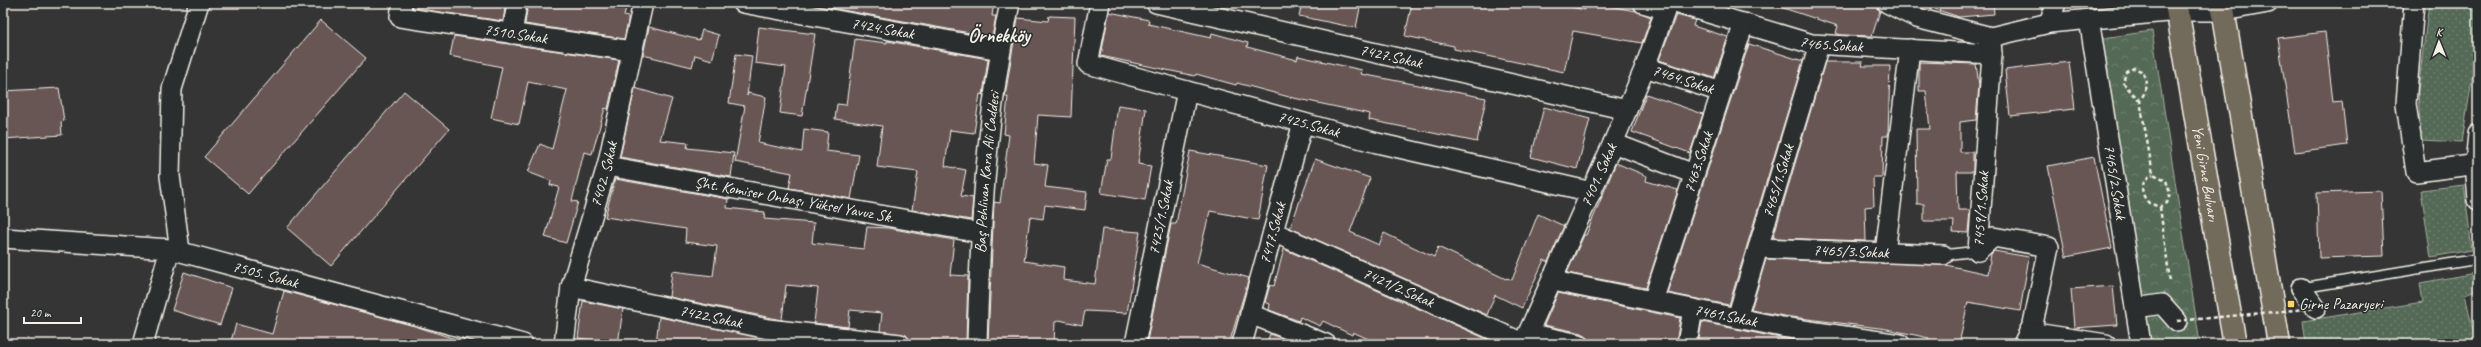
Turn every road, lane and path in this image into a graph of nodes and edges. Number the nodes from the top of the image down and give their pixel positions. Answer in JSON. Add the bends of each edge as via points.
{"nodes":[{"id":1,"x":198,"y":3,"type":"edge"},
{"id":2,"x":517,"y":3,"type":"edge"},
{"id":3,"x":643,"y":3,"type":"edge"},
{"id":4,"x":743,"y":3,"type":"edge"},
{"id":5,"x":1010,"y":3,"type":"edge"},
{"id":6,"x":1100,"y":3,"type":"edge"},
{"id":7,"x":1156,"y":3,"type":"edge"},
{"id":8,"x":1643,"y":3,"type":"edge"},
{"id":9,"x":1887,"y":3,"type":"edge"},
{"id":10,"x":2056,"y":3,"type":"edge"},
{"id":11,"x":2268,"y":3,"type":"edge"},
{"id":12,"x":2414,"y":3,"type":"edge"},
{"id":13,"x":1670,"y":5,"type":"edge"},
{"id":14,"x":2177,"y":7,"type":"edge"},
{"id":15,"x":2223,"y":7,"type":"edge"},
{"id":16,"x":401,"y":10,"type":"edge"},
{"id":17,"x":2089,"y":19,"type":"junction"},
{"id":18,"x":2050,"y":22,"type":"junction"},
{"id":19,"x":1744,"y":23,"type":"junction"},
{"id":20,"x":512,"y":34,"type":"junction"},
{"id":21,"x":1819,"y":45,"type":"junction"},
{"id":22,"x":1992,"y":46,"type":"junction"},
{"id":23,"x":1000,"y":50,"type":"junction"},
{"id":24,"x":1910,"y":50,"type":"junction"},
{"id":25,"x":632,"y":51,"type":"junction"},
{"id":26,"x":1645,"y":68,"type":"junction"},
{"id":27,"x":1187,"y":91,"type":"junction"},
{"id":28,"x":1721,"y":92,"type":"junction"},
{"id":29,"x":2140,"y":100,"type":"junction"},
{"id":30,"x":1627,"y":110,"type":"junction"},
{"id":31,"x":1303,"y":123,"type":"junction"},
{"id":32,"x":2478,"y":134,"type":"edge"},
{"id":33,"x":1613,"y":143,"type":"junction"},
{"id":34,"x":2476,"y":164,"type":"edge"},
{"id":35,"x":607,"y":166,"type":"junction"},
{"id":36,"x":1694,"y":174,"type":"junction"},
{"id":37,"x":2153,"y":174,"type":"junction"},
{"id":38,"x":1592,"y":192,"type":"junction"},
{"id":39,"x":2478,"y":200,"type":"edge"},
{"id":40,"x":2160,"y":207,"type":"junction"},
{"id":41,"x":1273,"y":232,"type":"junction"},
{"id":42,"x":980,"y":233,"type":"junction"},
{"id":43,"x":3,"y":238,"type":"edge"},
{"id":44,"x":1758,"y":248,"type":"junction"},
{"id":45,"x":175,"y":250,"type":"junction"},
{"id":46,"x":1978,"y":251,"type":"junction"},
{"id":47,"x":1885,"y":253,"type":"junction"},
{"id":48,"x":1943,"y":254,"type":"joint"},
{"id":49,"x":2478,"y":259,"type":"edge"},
{"id":50,"x":1553,"y":281,"type":"junction"},
{"id":51,"x":2170,"y":282,"type":"dead end"},
{"id":52,"x":571,"y":287,"type":"junction"},
{"id":53,"x":2301,"y":288,"type":"joint"},
{"id":54,"x":1653,"y":301,"type":"junction"},
{"id":55,"x":2136,"y":308,"type":"junction"},
{"id":56,"x":2316,"y":308,"type":"joint"},
{"id":57,"x":1694,"y":309,"type":"junction"},
{"id":58,"x":1250,"y":314,"type":"junction"},
{"id":59,"x":1737,"y":318,"type":"junction"},
{"id":60,"x":2177,"y":321,"type":"joint"},
{"id":61,"x":467,"y":337,"type":"edge"},
{"id":62,"x":2026,"y":338,"type":"edge"},
{"id":63,"x":1525,"y":340,"type":"edge"},
{"id":64,"x":143,"y":344,"type":"edge"},
{"id":65,"x":523,"y":344,"type":"edge"},
{"id":66,"x":564,"y":344,"type":"edge"},
{"id":67,"x":900,"y":344,"type":"edge"},
{"id":68,"x":977,"y":344,"type":"edge"},
{"id":69,"x":1135,"y":344,"type":"edge"},
{"id":70,"x":1242,"y":344,"type":"edge"},
{"id":71,"x":1326,"y":344,"type":"edge"},
{"id":72,"x":1579,"y":344,"type":"edge"},
{"id":73,"x":1687,"y":344,"type":"edge"},
{"id":74,"x":1900,"y":344,"type":"edge"},
{"id":75,"x":2106,"y":344,"type":"edge"},
{"id":76,"x":2141,"y":344,"type":"edge"},
{"id":77,"x":2235,"y":344,"type":"edge"},
{"id":78,"x":2279,"y":344,"type":"edge"}],
"edges":[{"from":1,"to":45,"type":"street","via":[[172,89],[170,176]]},
{"from":2,"to":20,"type":"street"},
{"from":3,"to":25,"type":"street","name":"7402. Sokak"},
{"from":4,"to":23,"type":"street","name":"7424.Sokak"},
{"from":5,"to":23,"type":"street","name":"Baş Pehlivan Kara Ali Caddesi"},
{"from":6,"to":27,"type":"street","name":"7425.Sokak","via":[[1088,64]]},
{"from":7,"to":30,"type":"street","name":"7427.Sokak"},
{"from":8,"to":13,"type":"street","name":"7465.Sokak"},
{"from":9,"to":22,"type":"street","via":[[1917,18]]},
{"from":10,"to":18,"type":"street"},
{"from":11,"to":15,"type":"street"},
{"from":12,"to":34,"type":"street","via":[[2406,104],[2416,172]]},
{"from":13,"to":19,"type":"street","name":"7465.Sokak"},
{"from":13,"to":26,"type":"street","name":"7401. Sokak"},
{"from":14,"to":15,"type":"street"},
{"from":14,"to":17,"type":"street"},
{"from":14,"to":77,"type":"main road","name":"Yeni Girne Bulvarı","via":[[2193,114]]},
{"from":15,"to":78,"type":"main road"},
{"from":16,"to":20,"type":"street","name":"7510.Sokak"},
{"from":17,"to":18,"type":"street"},
{"from":17,"to":55,"type":"street","name":"7465/2.Sokak"},
{"from":18,"to":22,"type":"street"},
{"from":19,"to":21,"type":"street","name":"7465.Sokak"},
{"from":19,"to":28,"type":"street","name":"7463.Sokak"},
{"from":20,"to":25,"type":"street","name":"7510.Sokak"},
{"from":21,"to":24,"type":"street","name":"7465.Sokak"},
{"from":21,"to":44,"type":"street","name":"7465/1.Sokak"},
{"from":22,"to":24,"type":"street","name":"7465.Sokak"},
{"from":22,"to":46,"type":"street","name":"7459/1.Sokak"},
{"from":23,"to":42,"type":"street","name":"Baş Pehlivan Kara Ali Caddesi"},
{"from":24,"to":47,"type":"street"},
{"from":25,"to":35,"type":"street","name":"7402. Sokak"},
{"from":26,"to":28,"type":"street","name":"7464.Sokak"},
{"from":26,"to":30,"type":"street","name":"7401. Sokak"},
{"from":27,"to":31,"type":"street","name":"7425.Sokak"},
{"from":27,"to":69,"type":"street","name":"7425/1.Sokak"},
{"from":28,"to":36,"type":"street","name":"7463.Sokak"},
{"from":29,"to":29,"type":"path","via":[[2145,92],[2146,78],[2141,71],[2134,68],[2126,72],[2123,83]]},
{"from":29,"to":37,"type":"path"},
{"from":30,"to":33,"type":"street","name":"7401. Sokak"},
{"from":31,"to":38,"type":"street","name":"7425.Sokak","via":[[1377,143]]},
{"from":31,"to":41,"type":"street","name":"7417.Sokak"},
{"from":32,"to":34,"type":"street"},
{"from":33,"to":36,"type":"street"},
{"from":33,"to":38,"type":"street","name":"7401. Sokak"},
{"from":34,"to":39,"type":"street"},
{"from":35,"to":42,"type":"street","name":"Şht. Komiser Onbaşı Yüksel Yavuz Sk."},
{"from":35,"to":52,"type":"street","name":"7402. Sokak"},
{"from":36,"to":54,"type":"street","name":"7463.Sokak"},
{"from":37,"to":40,"type":"path","via":[[2161,176],[2169,186],[2168,202]]},
{"from":37,"to":40,"type":"path","via":[[2145,178],[2142,192],[2150,204]]},
{"from":38,"to":50,"type":"street","name":"7401. Sokak"},
{"from":40,"to":51,"type":"path"},
{"from":41,"to":58,"type":"street","name":"7417.Sokak"},
{"from":41,"to":63,"type":"street","name":"7421/2.Sokak"},
{"from":42,"to":68,"type":"street","name":"Baş Pehlivan Kara Ali Caddesi"},
{"from":43,"to":45,"type":"street","name":"7505. Sokak"},
{"from":44,"to":47,"type":"street","name":"7465/3.Sokak"},
{"from":44,"to":59,"type":"street","name":"7465/1.Sokak"},
{"from":45,"to":61,"type":"street","name":"7505. Sokak"},
{"from":45,"to":64,"type":"street"},
{"from":46,"to":48,"type":"lane"},
{"from":46,"to":62,"type":"street","name":"7459/1.Sokak","via":[[1993,237],[2049,247],[2033,324]]},
{"from":47,"to":48,"type":"street","name":"7465/3.Sokak"},
{"from":49,"to":53,"type":"lane"},
{"from":50,"to":54,"type":"street","name":"7461.Sokak"},
{"from":50,"to":63,"type":"street","name":"7401. Sokak"},
{"from":52,"to":66,"type":"street","name":"7402. Sokak"},
{"from":52,"to":67,"type":"street","name":"7422.Sokak","via":[[768,328]]},
{"from":53,"to":56,"type":"street"},
{"from":54,"to":57,"type":"street","name":"7461.Sokak"},
{"from":55,"to":60,"type":"street","via":[[2162,304]]},
{"from":55,"to":76,"type":"street","name":"7465/2.Sokak"},
{"from":56,"to":60,"type":"path","bridge":true},
{"from":57,"to":59,"type":"street","name":"7461.Sokak"},
{"from":57,"to":73,"type":"street"},
{"from":58,"to":70,"type":"street","name":"7417.Sokak"},
{"from":58,"to":71,"type":"street"},
{"from":59,"to":74,"type":"street","name":"7461.Sokak"},
{"from":61,"to":65,"type":"street","name":"7505. Sokak"},
{"from":62,"to":75,"type":"street"},
{"from":63,"to":72,"type":"street","name":"7421/2.Sokak"}]}
